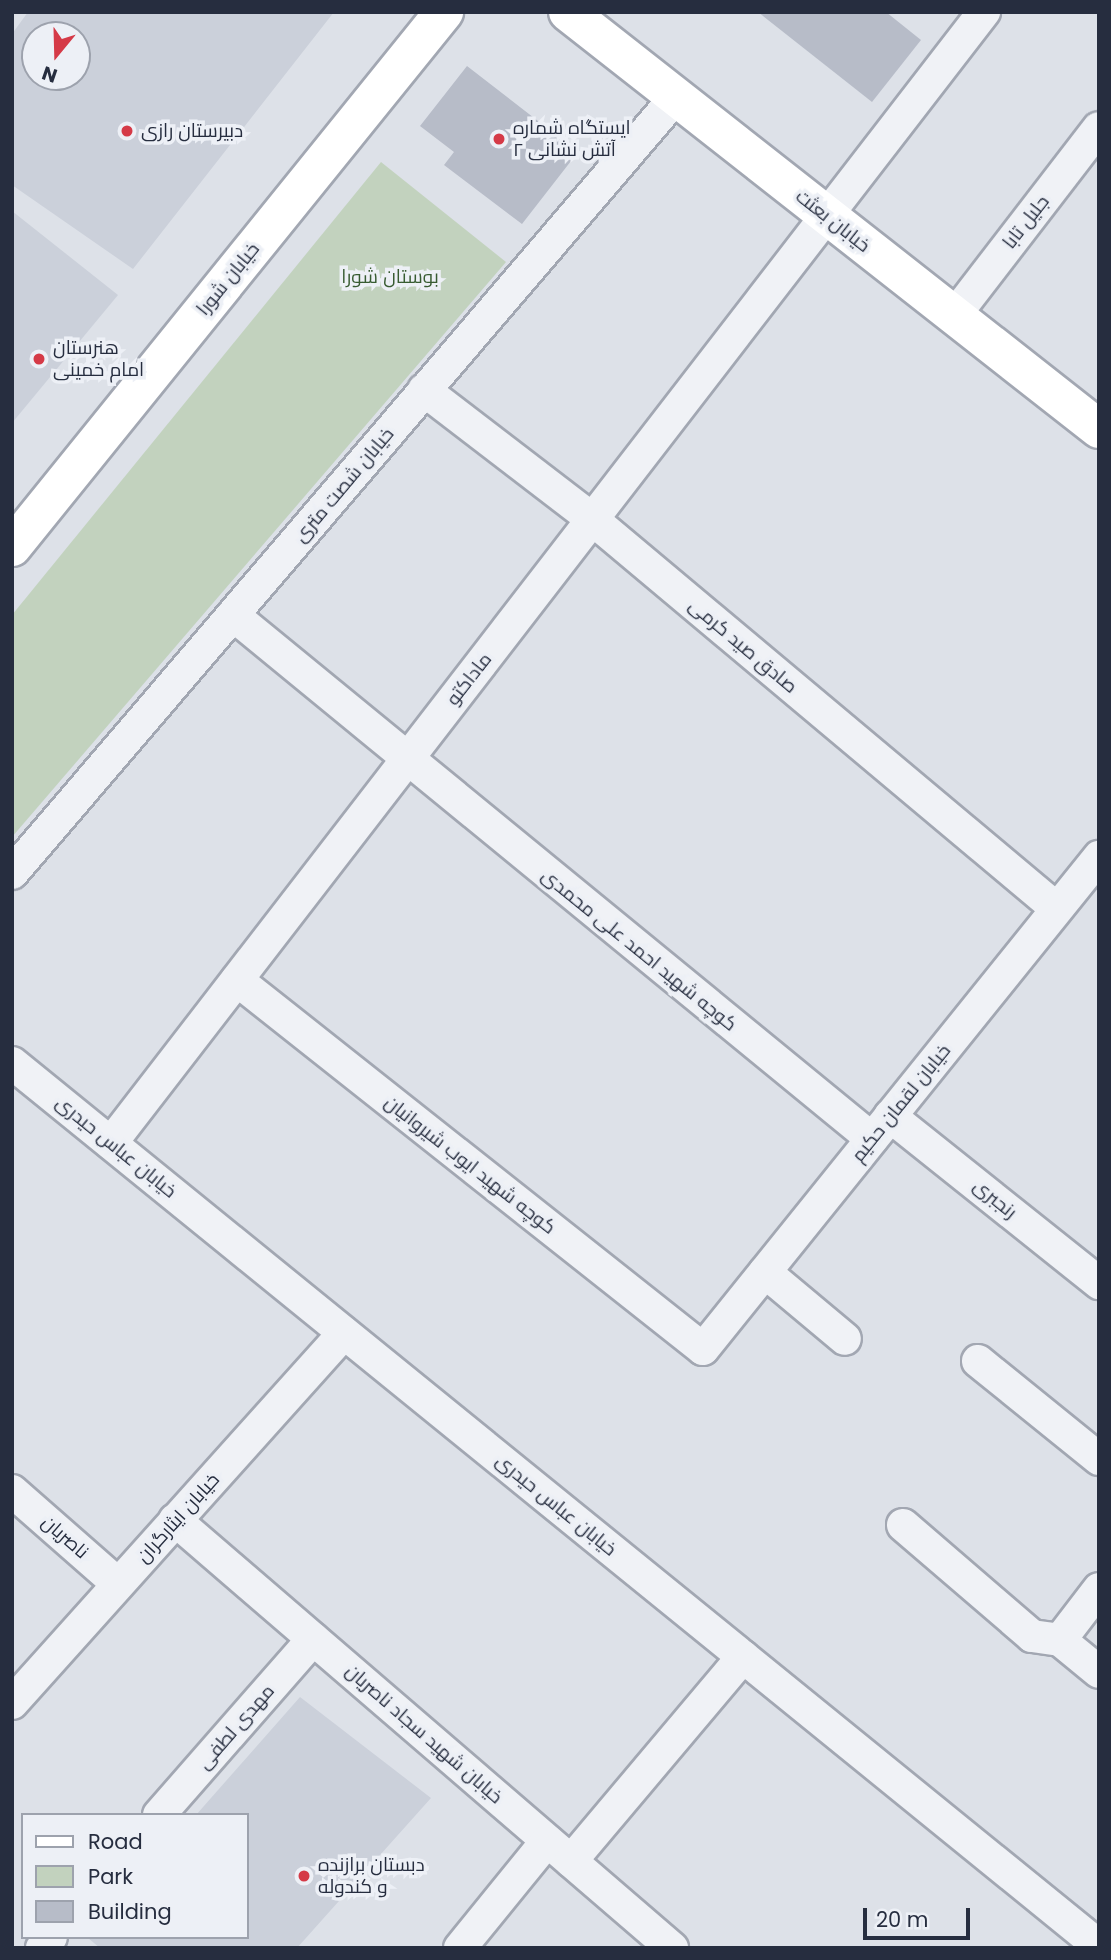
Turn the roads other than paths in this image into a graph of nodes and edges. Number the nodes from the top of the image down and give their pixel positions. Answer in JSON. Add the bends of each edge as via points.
{"nodes":[{"id":1,"x":444,"y":12,"type":"edge"},
{"id":2,"x":568,"y":12,"type":"edge"},
{"id":3,"x":984,"y":12,"type":"edge"},
{"id":4,"x":676,"y":97,"type":"junction"},
{"id":5,"x":1099,"y":128,"type":"edge"},
{"id":6,"x":827,"y":215,"type":"junction"},
{"id":7,"x":954,"y":316,"type":"junction"},
{"id":8,"x":424,"y":390,"type":"junction"},
{"id":9,"x":1099,"y":429,"type":"edge"},
{"id":10,"x":592,"y":519,"type":"junction"},
{"id":11,"x":12,"y":547,"type":"edge"},
{"id":12,"x":233,"y":615,"type":"junction"},
{"id":13,"x":406,"y":761,"type":"junction"},
{"id":14,"x":1096,"y":865,"type":"edge"},
{"id":15,"x":12,"y":873,"type":"edge"},
{"id":16,"x":1056,"y":908,"type":"junction"},
{"id":17,"x":237,"y":980,"type":"junction"},
{"id":18,"x":12,"y":1063,"type":"edge"},
{"id":19,"x":881,"y":1128,"type":"junction"},
{"id":20,"x":111,"y":1143,"type":"junction"},
{"id":21,"x":765,"y":1272,"type":"junction"},
{"id":22,"x":1099,"y":1283,"type":"edge"},
{"id":23,"x":344,"y":1333,"type":"junction"},
{"id":24,"x":845,"y":1339,"type":"dead end"},
{"id":25,"x":703,"y":1349,"type":"joint"},
{"id":26,"x":978,"y":1361,"type":"dead end"},
{"id":27,"x":1099,"y":1459,"type":"edge"},
{"id":28,"x":12,"y":1491,"type":"edge"},
{"id":29,"x":175,"y":1520,"type":"junction"},
{"id":30,"x":903,"y":1525,"type":"dead end"},
{"id":31,"x":118,"y":1584,"type":"junction"},
{"id":32,"x":1099,"y":1589,"type":"edge"},
{"id":33,"x":313,"y":1639,"type":"junction"},
{"id":34,"x":1059,"y":1640,"type":"junction"},
{"id":35,"x":743,"y":1657,"type":"junction"},
{"id":36,"x":1099,"y":1672,"type":"edge"},
{"id":37,"x":12,"y":1703,"type":"edge"},
{"id":38,"x":161,"y":1813,"type":"edge"},
{"id":39,"x":547,"y":1841,"type":"junction"},
{"id":40,"x":571,"y":1861,"type":"junction"},
{"id":41,"x":1099,"y":1946,"type":"edge"},
{"id":42,"x":460,"y":1948,"type":"edge"},
{"id":43,"x":672,"y":1948,"type":"edge"}],
"edges":[{"from":1,"to":11,"type":"street","name":"خیابان شورا"},
{"from":2,"to":4,"type":"street","name":"خیابان بعثت"},
{"from":3,"to":6,"type":"street","name":"ماداکتو"},
{"from":4,"to":6,"type":"street","name":"خیابان بعثت"},
{"from":4,"to":8,"type":"street","name":"خیابان شصت متری"},
{"from":5,"to":7,"type":"street","name":"جلیل تابا"},
{"from":6,"to":7,"type":"street","name":"خیابان بعثت"},
{"from":6,"to":10,"type":"street","name":"ماداکتو"},
{"from":7,"to":9,"type":"street","name":"خیابان بعثت"},
{"from":8,"to":10,"type":"street","name":"صادق صید کرمی"},
{"from":8,"to":12,"type":"street","name":"خیابان شصت متری"},
{"from":10,"to":13,"type":"street","name":"ماداکتو"},
{"from":10,"to":16,"type":"street","name":"صادق صید کرمی"},
{"from":12,"to":13,"type":"street","name":"کوچه شهید احمد علی محمدی"},
{"from":12,"to":15,"type":"street","name":"خیابان شصت متری"},
{"from":13,"to":17,"type":"street","name":"ماداکتو"},
{"from":13,"to":19,"type":"street","name":"کوچه شهید احمد علی محمدی"},
{"from":14,"to":16,"type":"street","name":"خیابان لقمان حکیم"},
{"from":16,"to":19,"type":"street","name":"خیابان لقمان حکیم"},
{"from":17,"to":20,"type":"street","name":"ماداکتو"},
{"from":17,"to":25,"type":"street","name":"کوچه شهید ایوب شیروانیان"},
{"from":18,"to":20,"type":"street","name":"خیابان عباس حیدری"},
{"from":19,"to":21,"type":"street","name":"خیابان لقمان حکیم"},
{"from":19,"to":22,"type":"street","name":"رنجبری"},
{"from":20,"to":23,"type":"street","name":"خیابان عباس حیدری"},
{"from":21,"to":24,"type":"street"},
{"from":21,"to":25,"type":"street","name":"خیابان لقمان حکیم"},
{"from":23,"to":29,"type":"street","name":"خیابان ایثارگران"},
{"from":23,"to":35,"type":"street","name":"خیابان عباس حیدری"},
{"from":26,"to":27,"type":"street"},
{"from":28,"to":31,"type":"street","name":"ناصریان"},
{"from":29,"to":31,"type":"street","name":"خیابان ایثارگران"},
{"from":29,"to":33,"type":"street","name":"خیابان شهید سجاد ناصریان"},
{"from":30,"to":34,"type":"street","via":[[1031,1636]]},
{"from":31,"to":37,"type":"street","name":"خیابان ایثارگران"},
{"from":32,"to":34,"type":"street"},
{"from":33,"to":38,"type":"street","name":"مهدی لطفی"},
{"from":33,"to":39,"type":"street","name":"خیابان شهید سجاد ناصریان"},
{"from":34,"to":36,"type":"street"},
{"from":35,"to":40,"type":"street"},
{"from":35,"to":41,"type":"street","name":"خیابان عباس حیدری"},
{"from":39,"to":40,"type":"street","name":"خیابان شهید سجاد ناصریان"},
{"from":39,"to":42,"type":"street"},
{"from":40,"to":43,"type":"street","name":"خیابان شهید سجاد ناصریان"}]}
